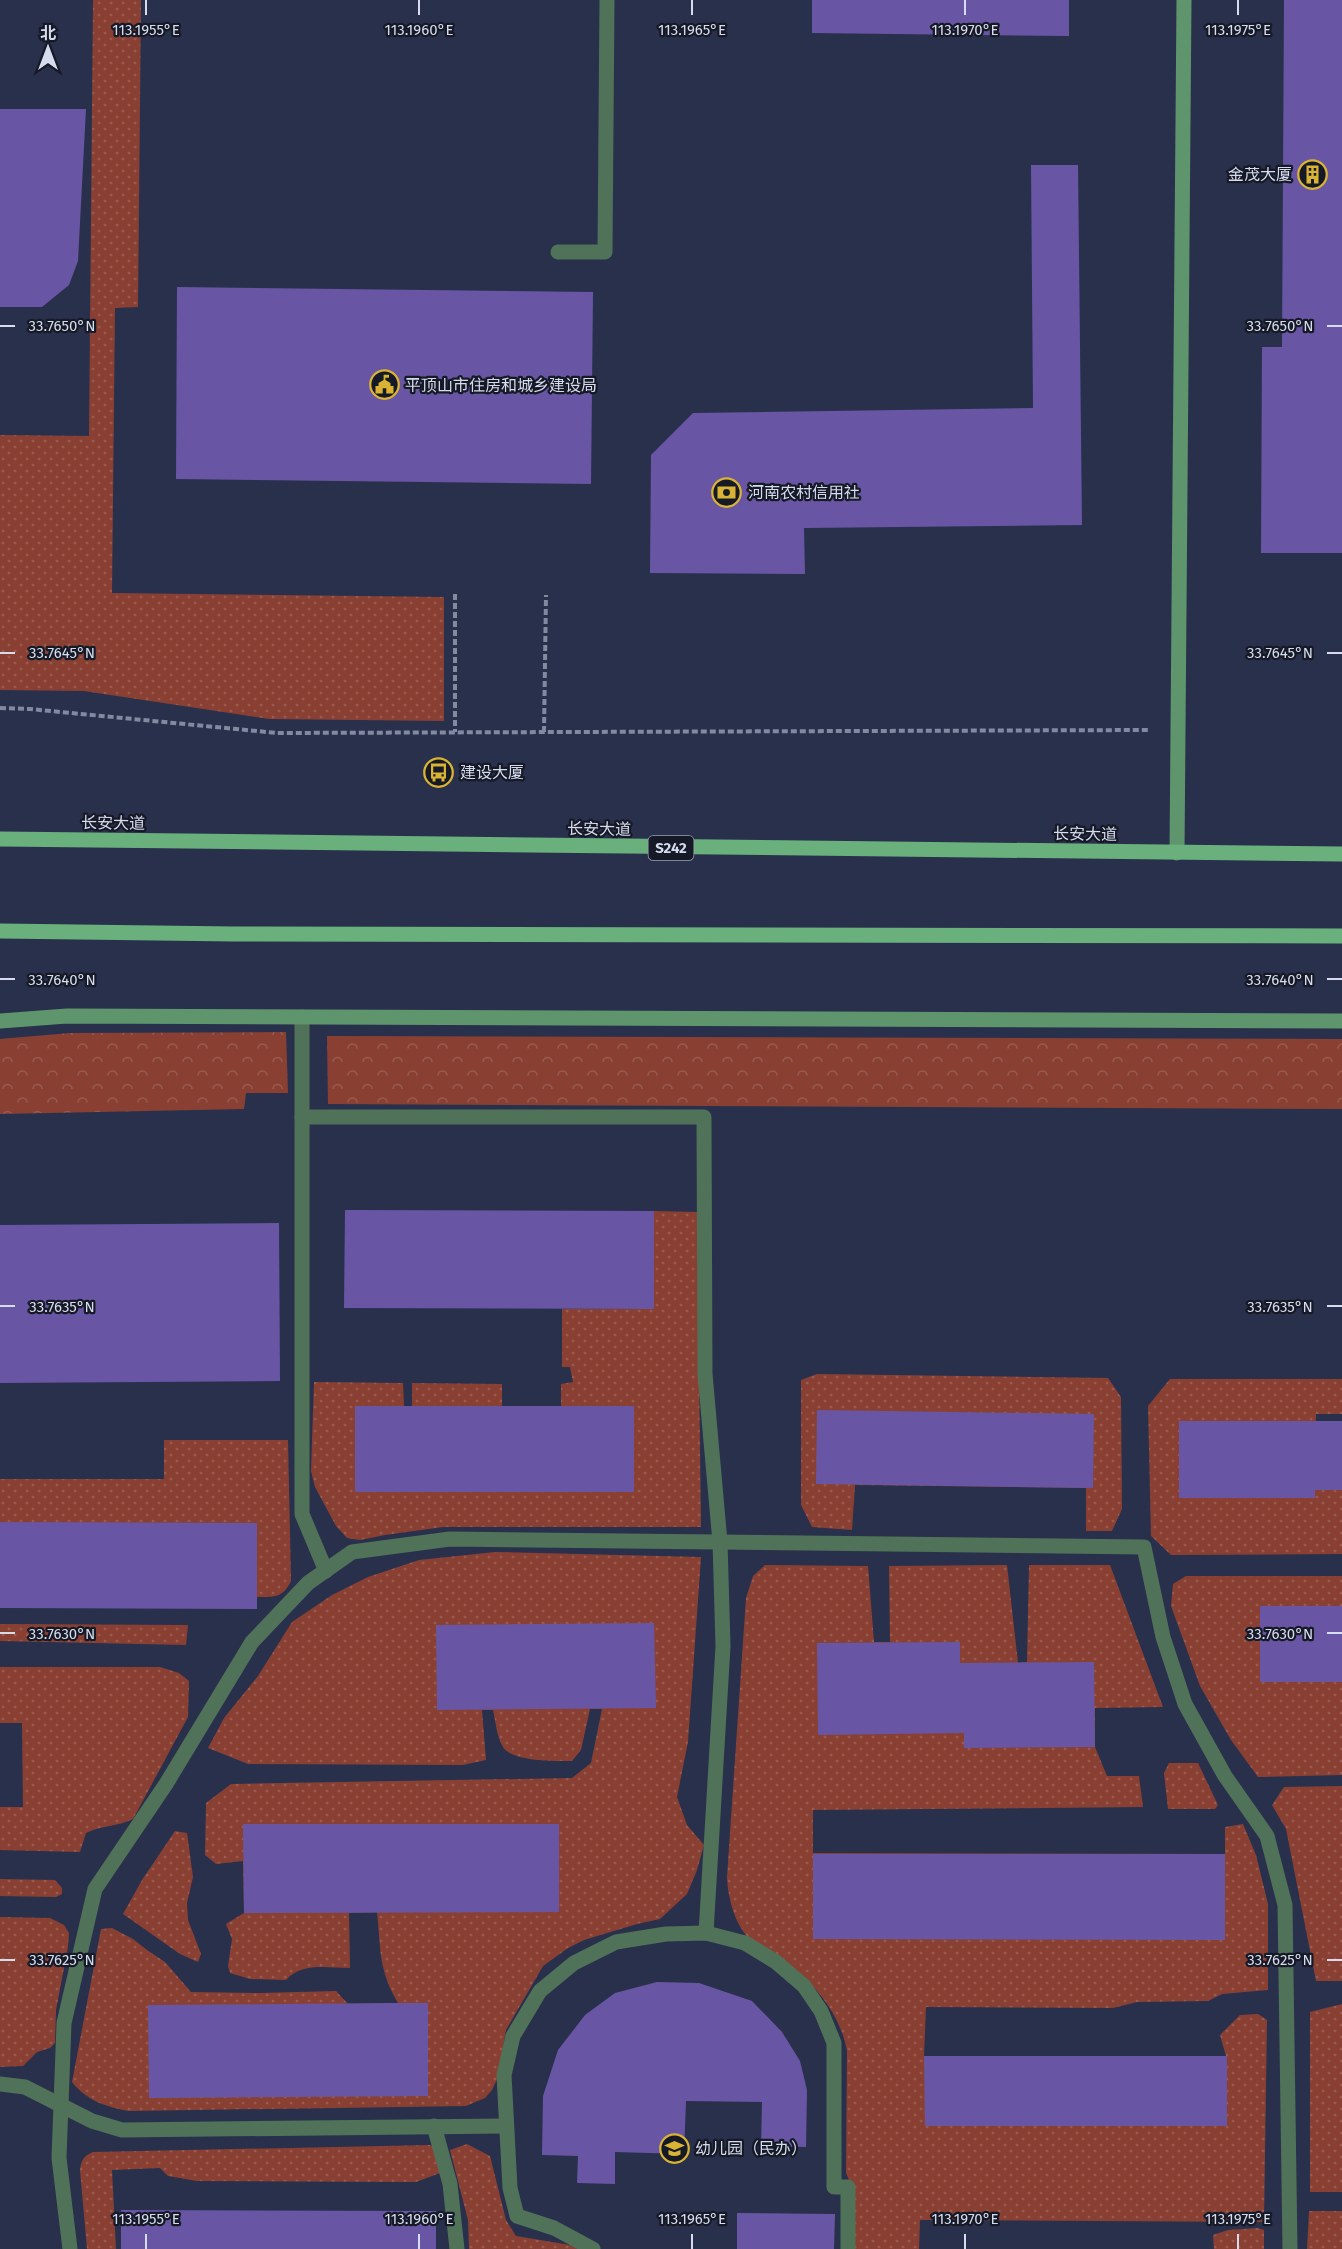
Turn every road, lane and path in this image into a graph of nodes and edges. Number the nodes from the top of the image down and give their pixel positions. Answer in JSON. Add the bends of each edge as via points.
{"nodes":[{"id":1,"x":607,"y":0,"type":"edge"},
{"id":2,"x":1184,"y":0,"type":"edge"},
{"id":3,"x":558,"y":252,"type":"dead end"},
{"id":4,"x":455,"y":594,"type":"dead end"},
{"id":5,"x":546,"y":595,"type":"dead end"},
{"id":6,"x":0,"y":708,"type":"edge"},
{"id":7,"x":1148,"y":730,"type":"dead end"},
{"id":8,"x":455,"y":732,"type":"junction"},
{"id":9,"x":544,"y":732,"type":"junction"},
{"id":10,"x":0,"y":839,"type":"edge"},
{"id":11,"x":1177,"y":853,"type":"junction"},
{"id":12,"x":1342,"y":854,"type":"edge"},
{"id":13,"x":0,"y":931,"type":"edge"},
{"id":14,"x":1342,"y":936,"type":"edge"},
{"id":15,"x":302,"y":1017,"type":"junction"},
{"id":16,"x":0,"y":1021,"type":"edge"},
{"id":17,"x":1342,"y":1021,"type":"edge"},
{"id":18,"x":302,"y":1117,"type":"junction"},
{"id":19,"x":720,"y":1542,"type":"junction"},
{"id":20,"x":326,"y":1570,"type":"junction"},
{"id":21,"x":706,"y":1933,"type":"junction"},
{"id":22,"x":0,"y":2084,"type":"edge"},
{"id":23,"x":60,"y":2105,"type":"junction"},
{"id":24,"x":434,"y":2126,"type":"junction"},
{"id":25,"x":506,"y":2126,"type":"junction"},
{"id":26,"x":70,"y":2249,"type":"edge"},
{"id":27,"x":457,"y":2249,"type":"edge"},
{"id":28,"x":592,"y":2249,"type":"edge"},
{"id":29,"x":848,"y":2249,"type":"edge"},
{"id":30,"x":1290,"y":2249,"type":"edge"}],
"edges":[{"from":1,"to":3,"type":"street","via":[[605,252]]},
{"from":2,"to":11,"type":"street"},
{"from":4,"to":8,"type":"path"},
{"from":5,"to":9,"type":"path"},
{"from":6,"to":8,"type":"path","via":[[277,733]]},
{"from":7,"to":9,"type":"path"},
{"from":8,"to":9,"type":"path"},
{"from":10,"to":11,"type":"main road","name":"长安大道","number":"S242"},
{"from":11,"to":12,"type":"main road","name":"长安大道","number":"S242"},
{"from":13,"to":14,"type":"main road"},
{"from":15,"to":16,"type":"street","via":[[67,1016]]},
{"from":15,"to":17,"type":"street"},
{"from":15,"to":18,"type":"street"},
{"from":18,"to":19,"type":"street","via":[[704,1117],[705,1374]]},
{"from":18,"to":20,"type":"street","via":[[302,1514]]},
{"from":19,"to":20,"type":"street","via":[[450,1539],[352,1552]]},
{"from":19,"to":21,"type":"street","via":[[723,1646]]},
{"from":19,"to":30,"type":"street","via":[[1144,1547],[1163,1637],[1185,1704],[1225,1776],[1267,1836],[1285,1905]]},
{"from":20,"to":23,"type":"street","via":[[308,1583],[252,1642],[166,1784],[95,1889],[64,2023]]},
{"from":21,"to":25,"type":"street","via":[[616,1942],[574,1963],[540,1991],[513,2036],[504,2075]]},
{"from":21,"to":29,"type":"street","via":[[745,1943],[776,1962],[804,1986],[821,2011],[834,2043],[834,2187],[848,2187]]},
{"from":22,"to":23,"type":"street","via":[[25,2087]]},
{"from":23,"to":24,"type":"street","via":[[122,2130]]},
{"from":23,"to":26,"type":"street","via":[[59,2158]]},
{"from":24,"to":25,"type":"street"},
{"from":24,"to":27,"type":"street","via":[[450,2184]]},
{"from":25,"to":28,"type":"street","via":[[510,2188],[517,2216],[554,2228]]}]}
